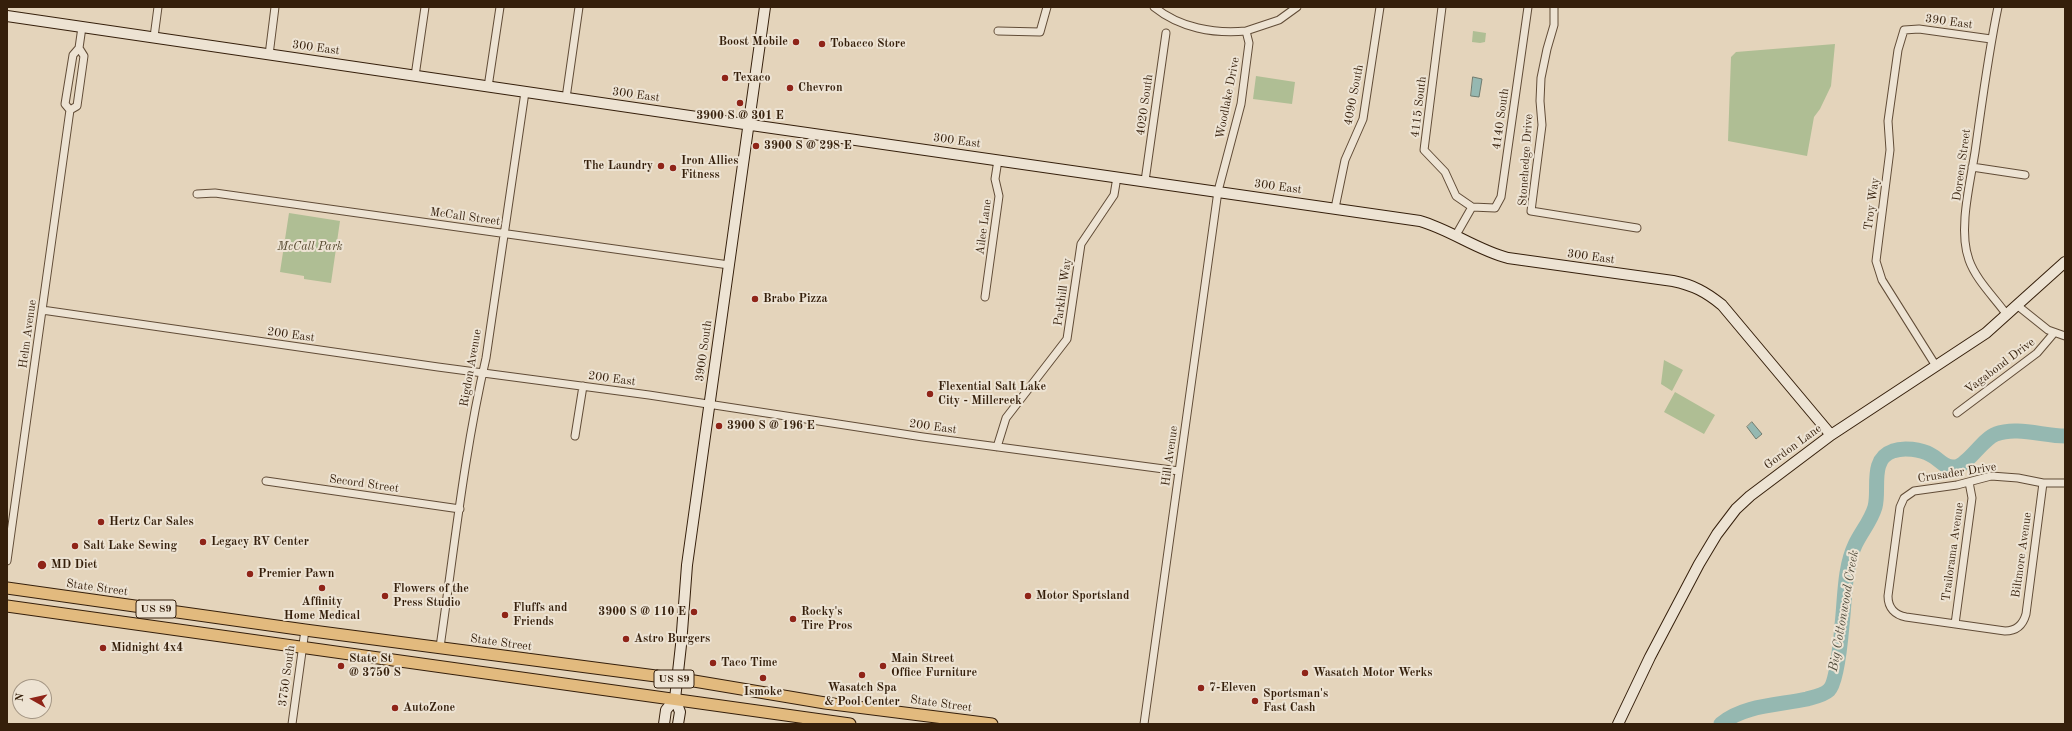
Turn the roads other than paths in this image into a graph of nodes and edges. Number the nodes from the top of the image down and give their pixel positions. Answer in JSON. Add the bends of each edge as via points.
{"nodes":[{"id":1,"x":158,"y":7,"type":"edge"},
{"id":2,"x":275,"y":7,"type":"edge"},
{"id":3,"x":425,"y":7,"type":"edge"},
{"id":4,"x":500,"y":7,"type":"edge"},
{"id":5,"x":579,"y":7,"type":"edge"},
{"id":6,"x":765,"y":7,"type":"edge"},
{"id":7,"x":1047,"y":7,"type":"edge"},
{"id":8,"x":1154,"y":7,"type":"edge"},
{"id":9,"x":1296,"y":7,"type":"edge"},
{"id":10,"x":1380,"y":7,"type":"edge"},
{"id":11,"x":1442,"y":7,"type":"edge"},
{"id":12,"x":1528,"y":7,"type":"edge"},
{"id":13,"x":1554,"y":7,"type":"edge"},
{"id":14,"x":1998,"y":7,"type":"edge"},
{"id":15,"x":7,"y":16,"type":"edge"},
{"id":16,"x":82,"y":27,"type":"junction"},
{"id":17,"x":1904,"y":30,"type":"joint"},
{"id":18,"x":998,"y":31,"type":"dead end"},
{"id":19,"x":1246,"y":31,"type":"junction"},
{"id":20,"x":1166,"y":33,"type":"dead end"},
{"id":21,"x":154,"y":38,"type":"junction"},
{"id":22,"x":1991,"y":39,"type":"junction"},
{"id":23,"x":79,"y":48,"type":"junction"},
{"id":24,"x":269,"y":55,"type":"junction"},
{"id":25,"x":415,"y":76,"type":"junction"},
{"id":26,"x":488,"y":87,"type":"junction"},
{"id":27,"x":525,"y":92,"type":"junction"},
{"id":28,"x":566,"y":98,"type":"junction"},
{"id":29,"x":70,"y":110,"type":"junction"},
{"id":30,"x":749,"y":125,"type":"junction"},
{"id":31,"x":998,"y":160,"type":"junction"},
{"id":32,"x":1972,"y":167,"type":"junction"},
{"id":33,"x":2025,"y":174,"type":"dead end"},
{"id":34,"x":1117,"y":177,"type":"junction"},
{"id":35,"x":1145,"y":181,"type":"junction"},
{"id":36,"x":1218,"y":191,"type":"junction"},
{"id":37,"x":198,"y":194,"type":"dead end"},
{"id":38,"x":1472,"y":207,"type":"junction"},
{"id":39,"x":1335,"y":208,"type":"junction"},
{"id":40,"x":1637,"y":228,"type":"dead end"},
{"id":41,"x":503,"y":234,"type":"junction"},
{"id":42,"x":1456,"y":235,"type":"junction"},
{"id":43,"x":2065,"y":262,"type":"edge"},
{"id":44,"x":729,"y":265,"type":"junction"},
{"id":45,"x":985,"y":297,"type":"dead end"},
{"id":46,"x":2018,"y":306,"type":"junction"},
{"id":47,"x":42,"y":310,"type":"junction"},
{"id":48,"x":2007,"y":315,"type":"junction"},
{"id":49,"x":2054,"y":333,"type":"junction"},
{"id":50,"x":2065,"y":336,"type":"edge"},
{"id":51,"x":1936,"y":366,"type":"junction"},
{"id":52,"x":483,"y":373,"type":"junction"},
{"id":53,"x":583,"y":386,"type":"junction"},
{"id":54,"x":710,"y":405,"type":"junction"},
{"id":55,"x":1957,"y":413,"type":"dead end"},
{"id":56,"x":1831,"y":435,"type":"junction"},
{"id":57,"x":575,"y":436,"type":"dead end"},
{"id":58,"x":997,"y":447,"type":"junction"},
{"id":59,"x":1179,"y":471,"type":"junction"},
{"id":60,"x":266,"y":481,"type":"dead end"},
{"id":61,"x":1969,"y":482,"type":"junction"},
{"id":62,"x":2043,"y":483,"type":"junction"},
{"id":63,"x":2065,"y":483,"type":"edge"},
{"id":64,"x":460,"y":509,"type":"junction"},
{"id":65,"x":7,"y":561,"type":"edge"},
{"id":66,"x":7,"y":588,"type":"edge"},
{"id":67,"x":7,"y":606,"type":"edge"},
{"id":68,"x":1955,"y":624,"type":"junction"},
{"id":69,"x":305,"y":630,"type":"junction"},
{"id":70,"x":303,"y":646,"type":"junction"},
{"id":71,"x":440,"y":648,"type":"junction"},
{"id":72,"x":677,"y":679,"type":"junction"},
{"id":73,"x":674,"y":699,"type":"junction"},
{"id":74,"x":292,"y":724,"type":"edge"},
{"id":75,"x":664,"y":724,"type":"edge"},
{"id":76,"x":678,"y":724,"type":"edge"},
{"id":77,"x":850,"y":724,"type":"edge"},
{"id":78,"x":992,"y":724,"type":"edge"},
{"id":79,"x":1144,"y":724,"type":"edge"},
{"id":80,"x":1618,"y":724,"type":"edge"}],
"edges":[{"from":1,"to":21,"type":"street"},
{"from":2,"to":24,"type":"street"},
{"from":3,"to":25,"type":"street"},
{"from":4,"to":26,"type":"street"},
{"from":5,"to":28,"type":"street"},
{"from":6,"to":30,"type":"street","name":"3900 South"},
{"from":7,"to":18,"type":"street","via":[[1040,32]]},
{"from":8,"to":19,"type":"street","via":[[1172,19],[1192,26],[1218,31]]},
{"from":9,"to":19,"type":"street","via":[[1279,20]]},
{"from":10,"to":39,"type":"street","name":"4090 South","via":[[1363,119],[1345,160]]},
{"from":11,"to":38,"type":"street","name":"4115 South","via":[[1424,150],[1445,172],[1456,196]]},
{"from":12,"to":38,"type":"street","name":"4140 South","via":[[1501,197],[1495,208]]},
{"from":13,"to":40,"type":"street","name":"Stonehedge Drive","via":[[1554,25],[1541,78],[1542,125],[1531,211]]},
{"from":14,"to":22,"type":"street","name":"Doreen Street"},
{"from":15,"to":16,"type":"street","name":"300 East"},
{"from":16,"to":21,"type":"street","name":"300 East"},
{"from":16,"to":23,"type":"street","name":"Helm Avenue"},
{"from":17,"to":22,"type":"street","name":"390 East","via":[[1919,29]]},
{"from":17,"to":51,"type":"street","name":"Troy Way","via":[[1898,50],[1888,121],[1890,150],[1876,261],[1882,280]]},
{"from":19,"to":36,"type":"street","name":"Woodlake Drive","via":[[1249,43],[1241,104]]},
{"from":20,"to":35,"type":"street","name":"4020 South"},
{"from":21,"to":24,"type":"street","name":"300 East"},
{"from":22,"to":32,"type":"street","name":"Doreen Street"},
{"from":23,"to":29,"type":"street","name":"Helm Avenue","via":[[73,55],[65,104]]},
{"from":23,"to":29,"type":"street","name":"Helm Avenue","via":[[84,56],[77,106]]},
{"from":24,"to":25,"type":"street","name":"300 East"},
{"from":25,"to":26,"type":"street","name":"300 East"},
{"from":26,"to":27,"type":"street","name":"300 East"},
{"from":27,"to":28,"type":"street","name":"300 East"},
{"from":27,"to":41,"type":"street","name":"Rigdon Avenue"},
{"from":28,"to":30,"type":"street","name":"300 East"},
{"from":29,"to":47,"type":"street","name":"Helm Avenue"},
{"from":30,"to":31,"type":"street","name":"300 East"},
{"from":30,"to":44,"type":"street","name":"3900 South"},
{"from":31,"to":34,"type":"street","name":"300 East"},
{"from":31,"to":45,"type":"street","name":"Ailee Lane","via":[[995,180],[1000,196]]},
{"from":32,"to":33,"type":"street"},
{"from":32,"to":48,"type":"street","name":"Doreen Street","via":[[1964,226],[1969,261]]},
{"from":34,"to":35,"type":"street","name":"300 East"},
{"from":34,"to":58,"type":"street","name":"Parkhill Way","via":[[1114,195],[1080,244],[1067,339],[1006,418]]},
{"from":35,"to":36,"type":"street","name":"300 East"},
{"from":36,"to":39,"type":"street","name":"300 East"},
{"from":36,"to":59,"type":"street","name":"Hill Avenue"},
{"from":37,"to":41,"type":"street","name":"McCall Street","via":[[215,193]]},
{"from":38,"to":42,"type":"street"},
{"from":39,"to":42,"type":"street","name":"300 East","via":[[1420,221]]},
{"from":41,"to":44,"type":"street","name":"McCall Street"},
{"from":41,"to":52,"type":"street","name":"Rigdon Avenue"},
{"from":42,"to":56,"type":"street","name":"300 East","via":[[1486,251],[1508,258],[1673,281],[1696,287],[1722,305]]},
{"from":43,"to":46,"type":"street","name":"Gordon Lane"},
{"from":44,"to":54,"type":"street","name":"3900 South"},
{"from":46,"to":48,"type":"street","name":"Gordon Lane"},
{"from":46,"to":49,"type":"street"},
{"from":47,"to":52,"type":"street","name":"200 East"},
{"from":47,"to":65,"type":"street","name":"Helm Avenue"},
{"from":48,"to":51,"type":"street","name":"Gordon Lane","via":[[1986,333]]},
{"from":49,"to":50,"type":"street"},
{"from":49,"to":55,"type":"street","name":"Vagabond Drive","via":[[2037,353]]},
{"from":51,"to":56,"type":"street","name":"Gordon Lane"},
{"from":52,"to":53,"type":"street","name":"200 East"},
{"from":52,"to":64,"type":"street","name":"Rigdon Avenue"},
{"from":53,"to":54,"type":"street","name":"200 East"},
{"from":53,"to":57,"type":"street"},
{"from":54,"to":58,"type":"street","name":"200 East"},
{"from":54,"to":72,"type":"street","name":"3900 South","via":[[687,564]]},
{"from":56,"to":80,"type":"street","name":"Gordon Lane","via":[[1750,496],[1726,521],[1707,548],[1677,603]]},
{"from":58,"to":59,"type":"street","name":"200 East"},
{"from":59,"to":79,"type":"street","name":"Hill Avenue"},
{"from":60,"to":64,"type":"street","name":"Secord Street"},
{"from":61,"to":62,"type":"street","name":"Crusader Drive","via":[[1996,476]]},
{"from":61,"to":68,"type":"street","name":"Trailorama Avenue","via":[[1972,498]]},
{"from":61,"to":68,"type":"street","name":"Crusader Drive","via":[[1914,491],[1902,501],[1888,596],[1890,607],[1897,614]]},
{"from":62,"to":63,"type":"street","name":"Crusader Drive"},
{"from":62,"to":68,"type":"street","name":"Biltmore Avenue","via":[[2023,622],[2017,628],[2005,631]]},
{"from":64,"to":71,"type":"street","name":"Rigdon Avenue"},
{"from":66,"to":69,"type":"main road","name":"State Street","number":"US 89"},
{"from":67,"to":70,"type":"main road","number":"US 89"},
{"from":69,"to":70,"type":"street","name":"3750 South"},
{"from":69,"to":71,"type":"main road","name":"State Street","number":"US 89"},
{"from":70,"to":73,"type":"main road","number":"US 89"},
{"from":70,"to":74,"type":"street","name":"3750 South"},
{"from":71,"to":72,"type":"main road","name":"State Street","number":"US 89"},
{"from":72,"to":73,"type":"street","name":"3900 South"},
{"from":72,"to":78,"type":"main road","name":"State Street","number":"US 89","via":[[825,703]]},
{"from":73,"to":75,"type":"street","name":"3900 South","via":[[666,710]]},
{"from":73,"to":76,"type":"street","name":"3900 South","via":[[680,712]]},
{"from":73,"to":77,"type":"main road","number":"US 89"}]}
